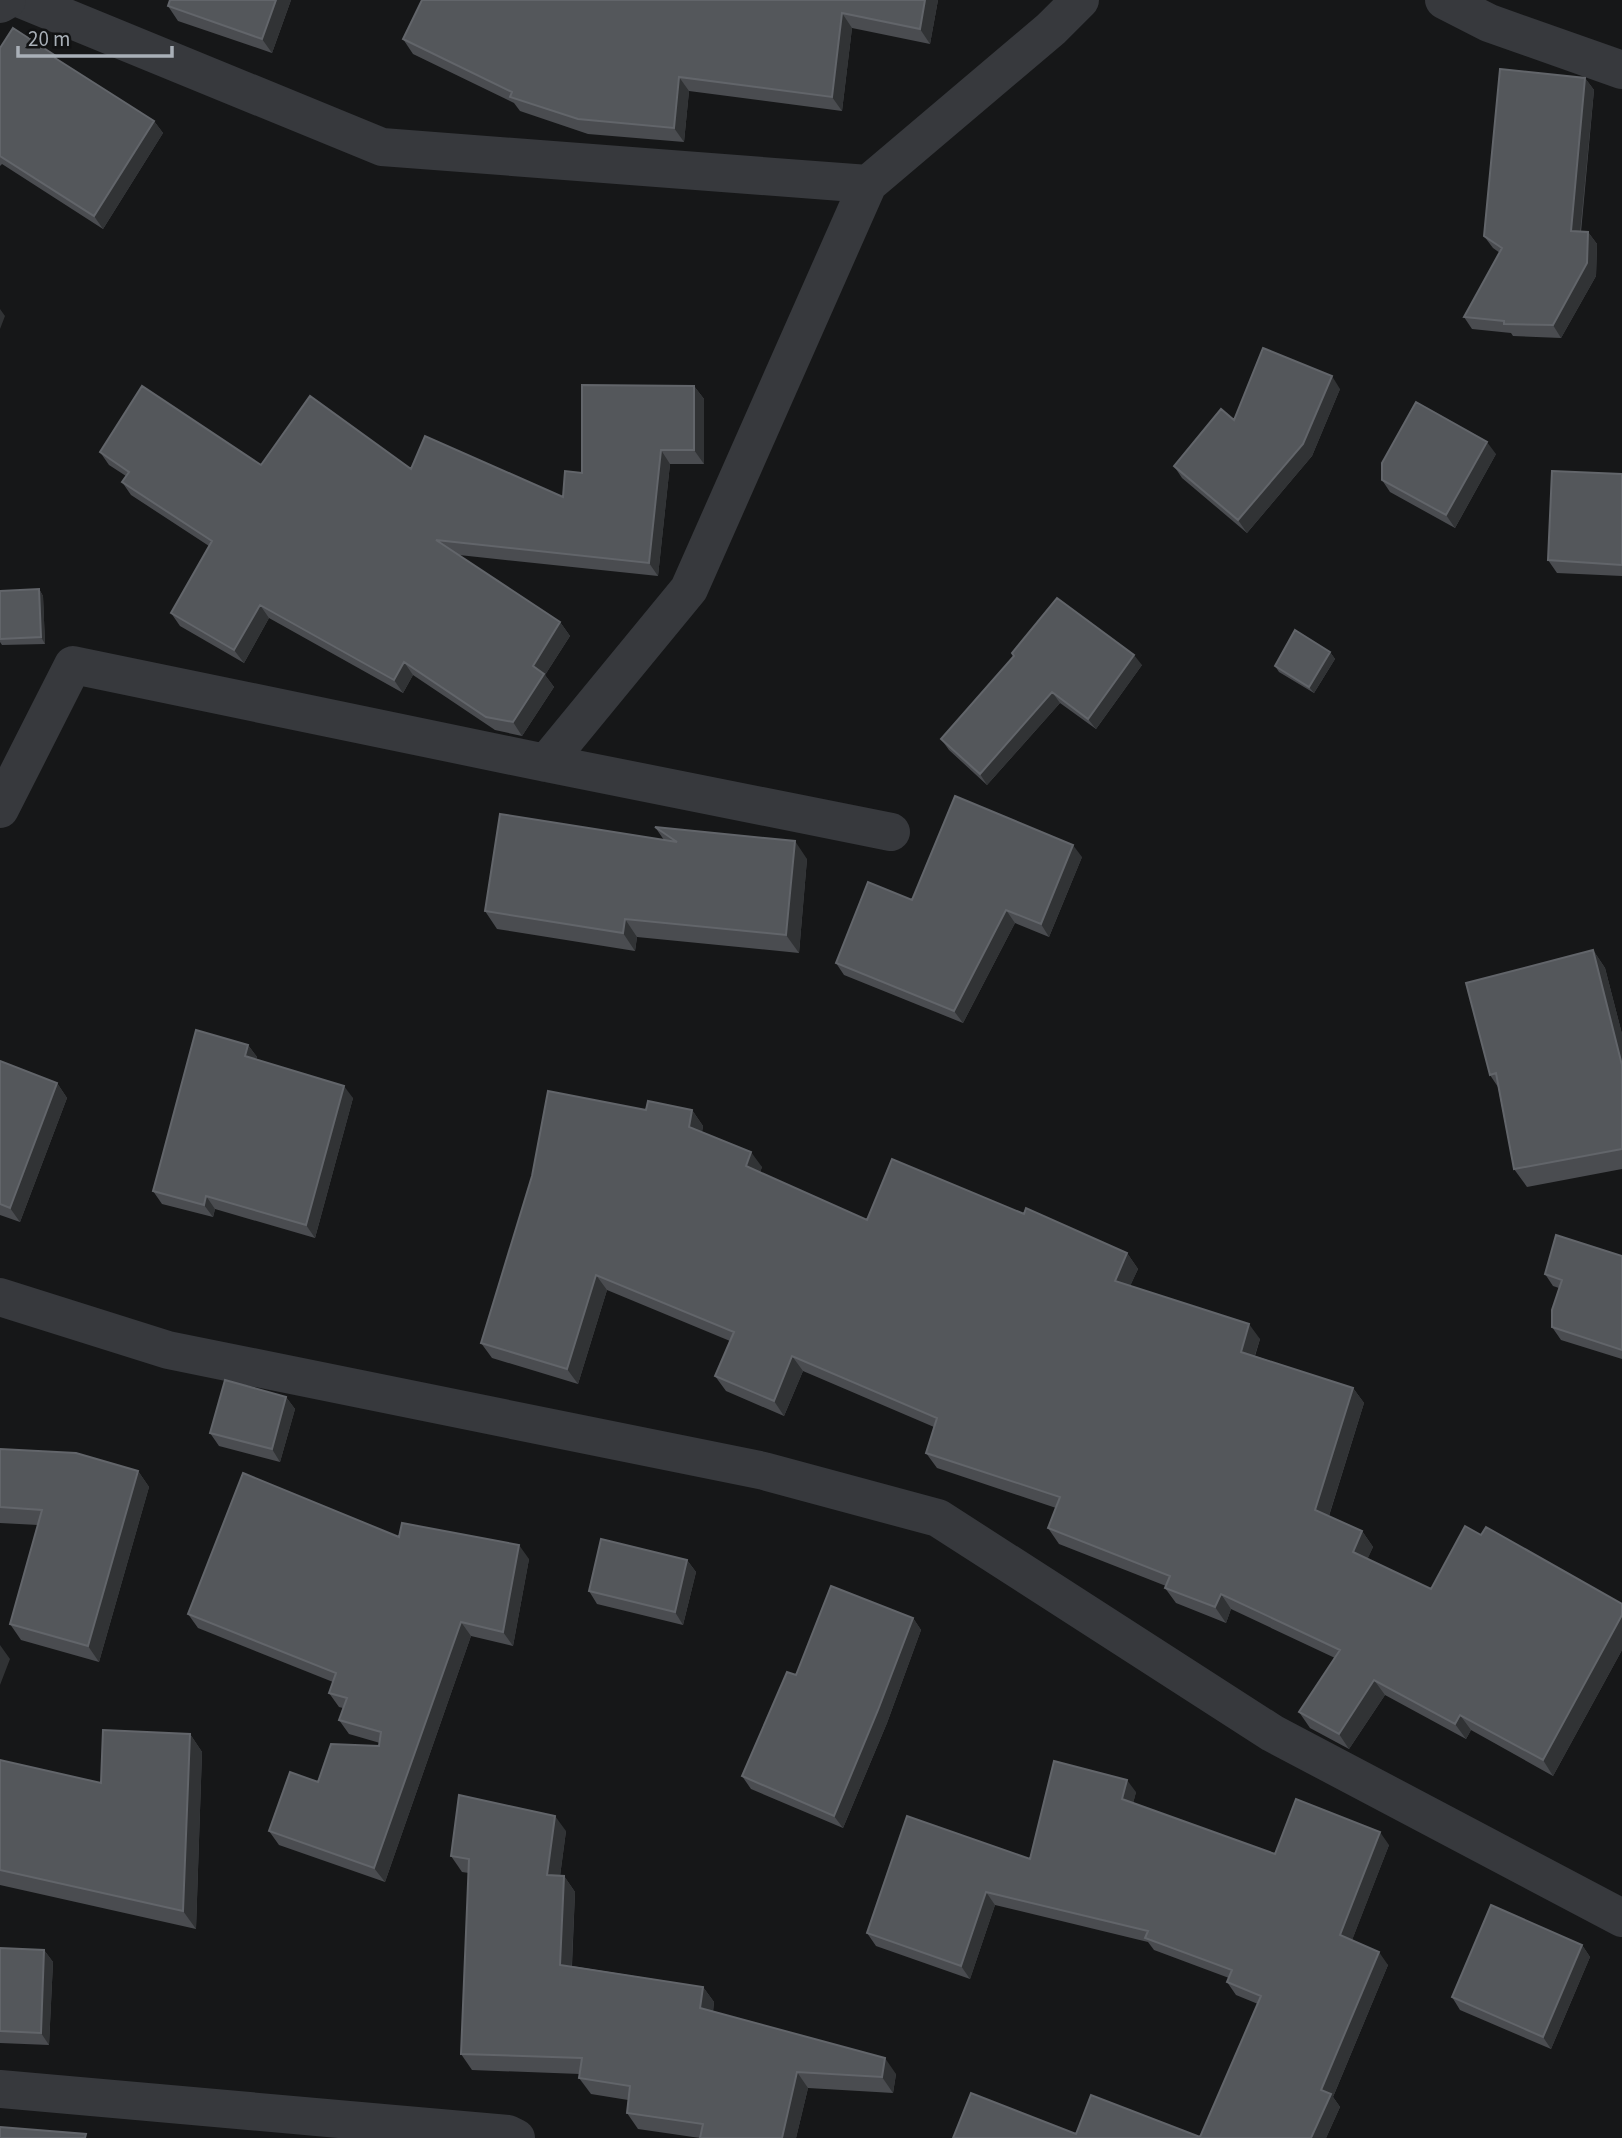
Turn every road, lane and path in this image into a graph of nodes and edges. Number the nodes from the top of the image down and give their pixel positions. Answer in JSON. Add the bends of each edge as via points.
{"nodes":[{"id":1,"x":6,"y":0,"type":"edge"},
{"id":2,"x":23,"y":0,"type":"edge"},
{"id":3,"x":1080,"y":0,"type":"edge"},
{"id":4,"x":1444,"y":0,"type":"edge"},
{"id":5,"x":0,"y":4,"type":"edge"},
{"id":6,"x":1622,"y":70,"type":"edge"},
{"id":7,"x":868,"y":184,"type":"junction"},
{"id":8,"x":546,"y":763,"type":"junction"},
{"id":9,"x":0,"y":809,"type":"edge"},
{"id":10,"x":891,"y":831,"type":"dead end"},
{"id":11,"x":0,"y":1297,"type":"edge"},
{"id":12,"x":1622,"y":1918,"type":"edge"},
{"id":13,"x":0,"y":2089,"type":"edge"},
{"id":14,"x":516,"y":2138,"type":"edge"}],
"edges":[{"from":1,"to":5,"type":"street"},
{"from":2,"to":7,"type":"street","via":[[382,147]]},
{"from":3,"to":7,"type":"street"},
{"from":4,"to":6,"type":"street","via":[[1489,23]]},
{"from":7,"to":8,"type":"street","via":[[689,589]]},
{"from":8,"to":9,"type":"street","via":[[73,665]]},
{"from":8,"to":10,"type":"street"},
{"from":11,"to":12,"type":"street","via":[[168,1350],[764,1471],[938,1518],[1272,1733]]},
{"from":13,"to":14,"type":"street"}]}
